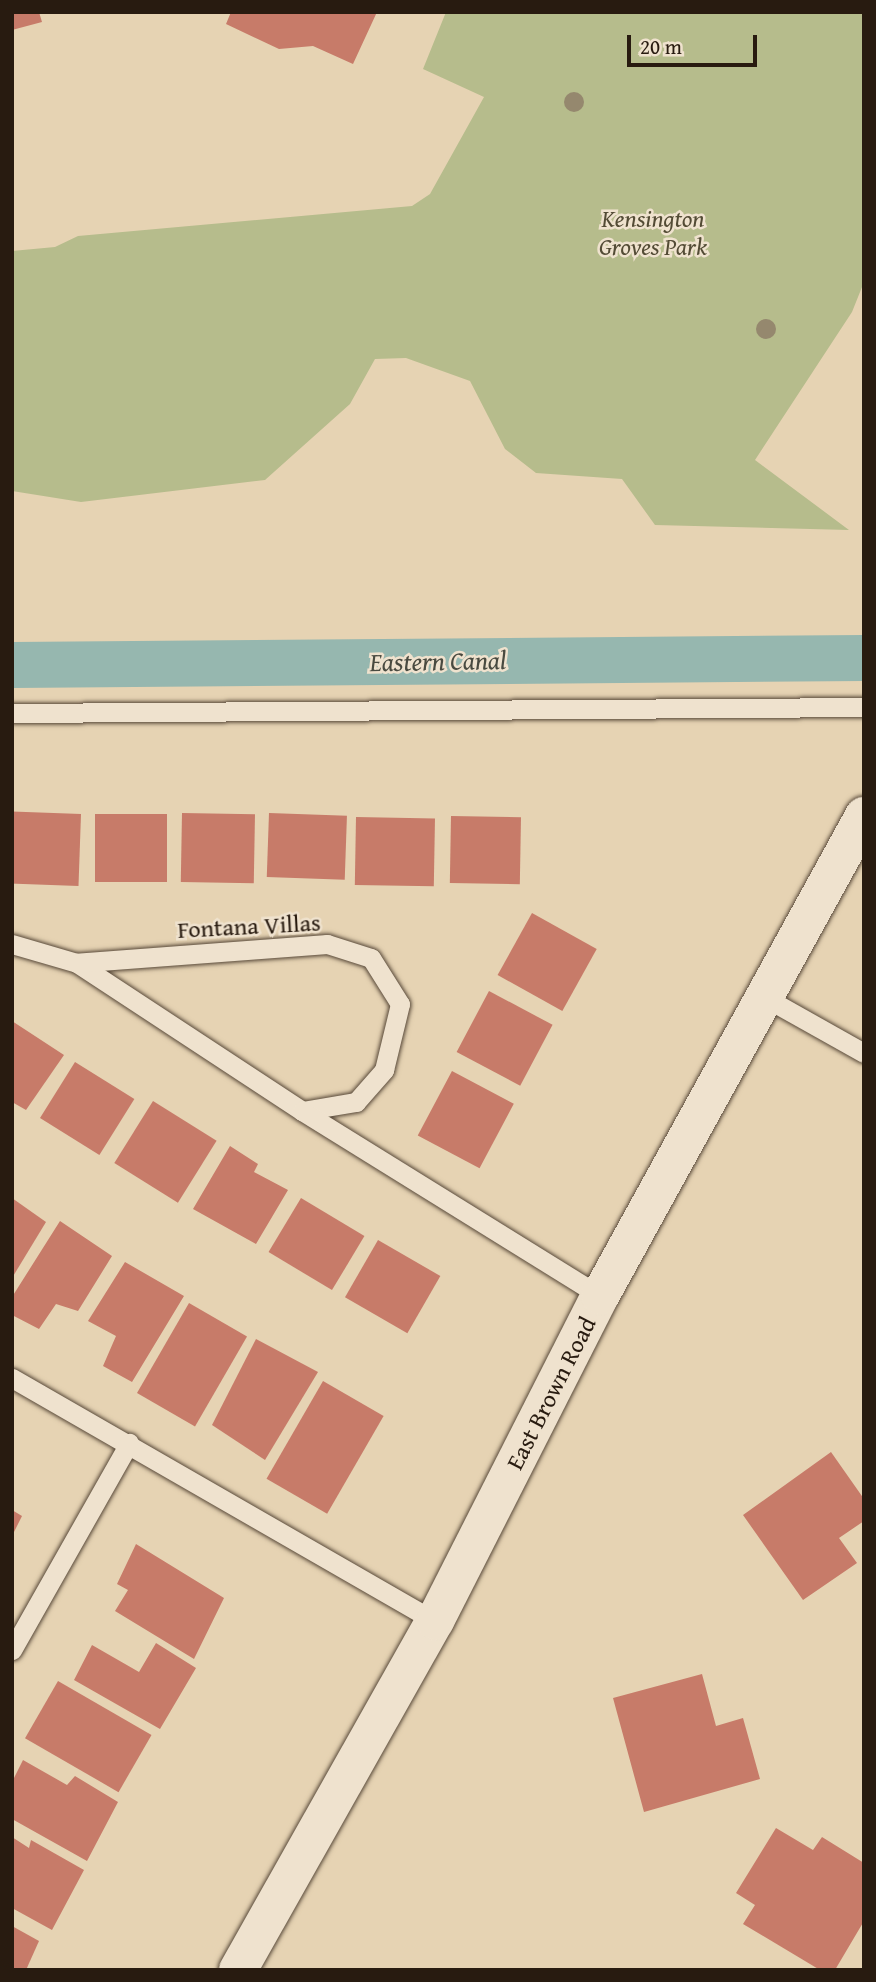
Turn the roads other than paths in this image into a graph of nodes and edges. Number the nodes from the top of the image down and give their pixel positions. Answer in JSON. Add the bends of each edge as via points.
{"nodes":[{"id":1,"x":864,"y":707,"type":"edge"},
{"id":2,"x":12,"y":713,"type":"edge"},
{"id":3,"x":864,"y":816,"type":"edge"},
{"id":4,"x":12,"y":944,"type":"edge"},
{"id":5,"x":77,"y":963,"type":"junction"},
{"id":6,"x":766,"y":998,"type":"junction"},
{"id":7,"x":864,"y":1053,"type":"edge"},
{"id":8,"x":302,"y":1111,"type":"junction"},
{"id":9,"x":600,"y":1296,"type":"junction"},
{"id":10,"x":12,"y":1378,"type":"edge"},
{"id":11,"x":129,"y":1443,"type":"junction"},
{"id":12,"x":435,"y":1621,"type":"junction"},
{"id":13,"x":12,"y":1650,"type":"edge"},
{"id":14,"x":238,"y":1970,"type":"edge"}],
"edges":[{"from":1,"to":2,"type":"lane"},
{"from":3,"to":6,"type":"main road","name":"East Brown Road"},
{"from":4,"to":5,"type":"lane","name":"Fontana Villas"},
{"from":5,"to":8,"type":"lane","name":"Fontana Villas"},
{"from":5,"to":8,"type":"lane","name":"Fontana Villas","via":[[327,944],[371,958],[400,1004],[384,1070],[355,1101]]},
{"from":6,"to":7,"type":"lane"},
{"from":6,"to":9,"type":"main road","name":"East Brown Road"},
{"from":8,"to":9,"type":"lane","name":"Fontana Villas"},
{"from":9,"to":12,"type":"main road","name":"East Brown Road"},
{"from":10,"to":11,"type":"lane"},
{"from":11,"to":12,"type":"lane"},
{"from":11,"to":13,"type":"lane"},
{"from":12,"to":14,"type":"main road","name":"East Brown Road"}]}
